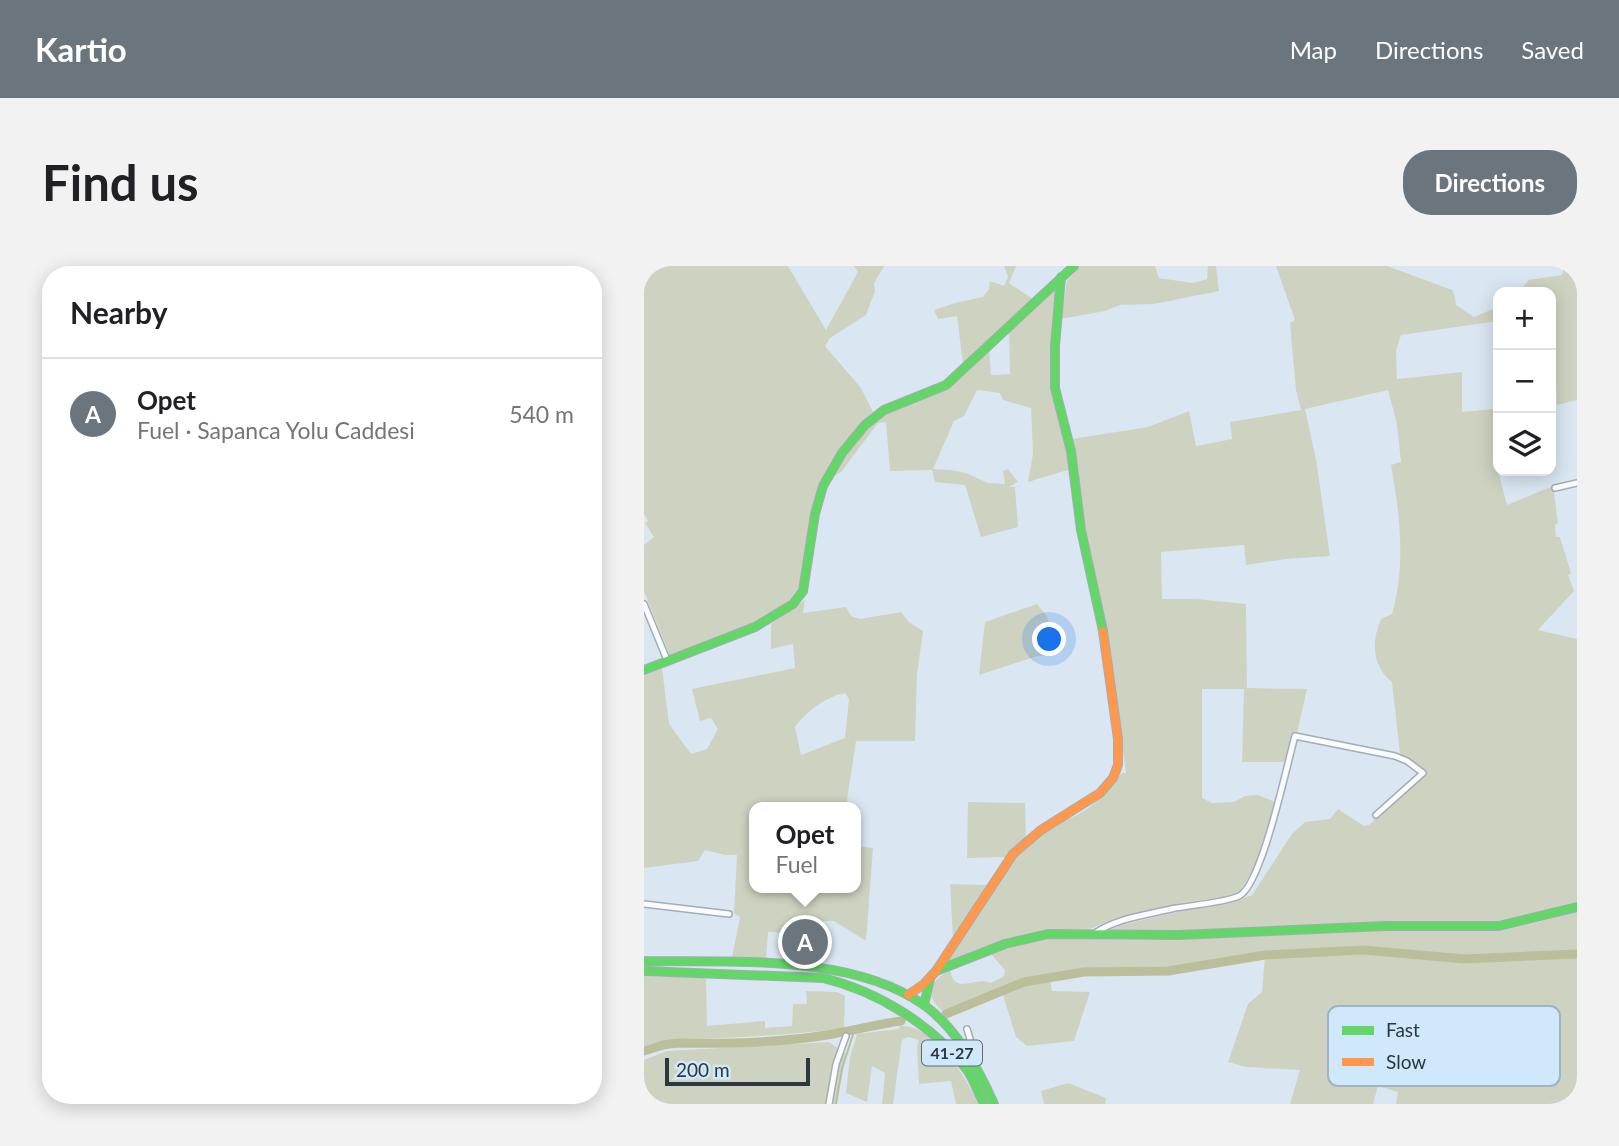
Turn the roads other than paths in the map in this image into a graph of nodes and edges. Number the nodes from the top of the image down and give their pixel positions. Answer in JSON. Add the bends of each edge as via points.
{"nodes":[{"id":1,"x":1074,"y":266,"type":"edge"},
{"id":2,"x":1062,"y":277,"type":"junction"},
{"id":3,"x":1577,"y":483,"type":"edge"},
{"id":4,"x":1555,"y":488,"type":"dead end"},
{"id":5,"x":644,"y":604,"type":"edge"},
{"id":6,"x":667,"y":660,"type":"junction"},
{"id":7,"x":644,"y":670,"type":"edge"},
{"id":8,"x":1376,"y":815,"type":"dead end"},
{"id":9,"x":644,"y":904,"type":"edge"},
{"id":10,"x":1577,"y":907,"type":"edge"},
{"id":11,"x":729,"y":914,"type":"dead end"},
{"id":12,"x":1092,"y":935,"type":"junction"},
{"id":13,"x":644,"y":961,"type":"edge"},
{"id":14,"x":644,"y":971,"type":"edge"},
{"id":15,"x":934,"y":974,"type":"junction"},
{"id":16,"x":908,"y":995,"type":"junction"},
{"id":17,"x":924,"y":1005,"type":"junction"},
{"id":18,"x":897,"y":1010,"type":"junction"},
{"id":19,"x":913,"y":1021,"type":"junction"},
{"id":20,"x":967,"y":1029,"type":"dead end"},
{"id":21,"x":846,"y":1036,"type":"dead end"},
{"id":22,"x":964,"y":1051,"type":"junction"},
{"id":23,"x":829,"y":1104,"type":"edge"},
{"id":24,"x":984,"y":1104,"type":"edge"},
{"id":25,"x":994,"y":1104,"type":"edge"}],
"edges":[{"from":1,"to":2,"type":"main road"},
{"from":2,"to":6,"type":"main road","via":[[946,385],[884,410],[859,431],[820,495],[798,600],[754,627]]},
{"from":2,"to":15,"type":"main road","via":[[1055,388],[1102,626],[1118,765],[1100,793],[1041,830],[1013,854]]},
{"from":3,"to":4,"type":"street"},
{"from":5,"to":6,"type":"street"},
{"from":6,"to":7,"type":"main road"},
{"from":8,"to":12,"type":"street","via":[[1423,773],[1395,756],[1295,736],[1261,861],[1244,894],[1125,920]]},
{"from":9,"to":11,"type":"street"},
{"from":10,"to":12,"type":"main road","via":[[1499,926]]},
{"from":12,"to":15,"type":"main road","via":[[1030,937]]},
{"from":13,"to":16,"type":"main road","via":[[824,968]]},
{"from":14,"to":18,"type":"main road","number":"41-27","via":[[823,978],[865,991]]},
{"from":15,"to":16,"type":"main road"},
{"from":15,"to":17,"type":"main road"},
{"from":16,"to":17,"type":"main road"},
{"from":16,"to":18,"type":"main road"},
{"from":17,"to":19,"type":"main road"},
{"from":17,"to":22,"type":"main road"},
{"from":18,"to":19,"type":"main road","number":"41-27"},
{"from":19,"to":24,"type":"main road","number":"41-27","via":[[958,1058]]},
{"from":20,"to":22,"type":"street","via":[[970,1039]]},
{"from":21,"to":23,"type":"street"},
{"from":22,"to":25,"type":"main road","number":"41-27"}]}
